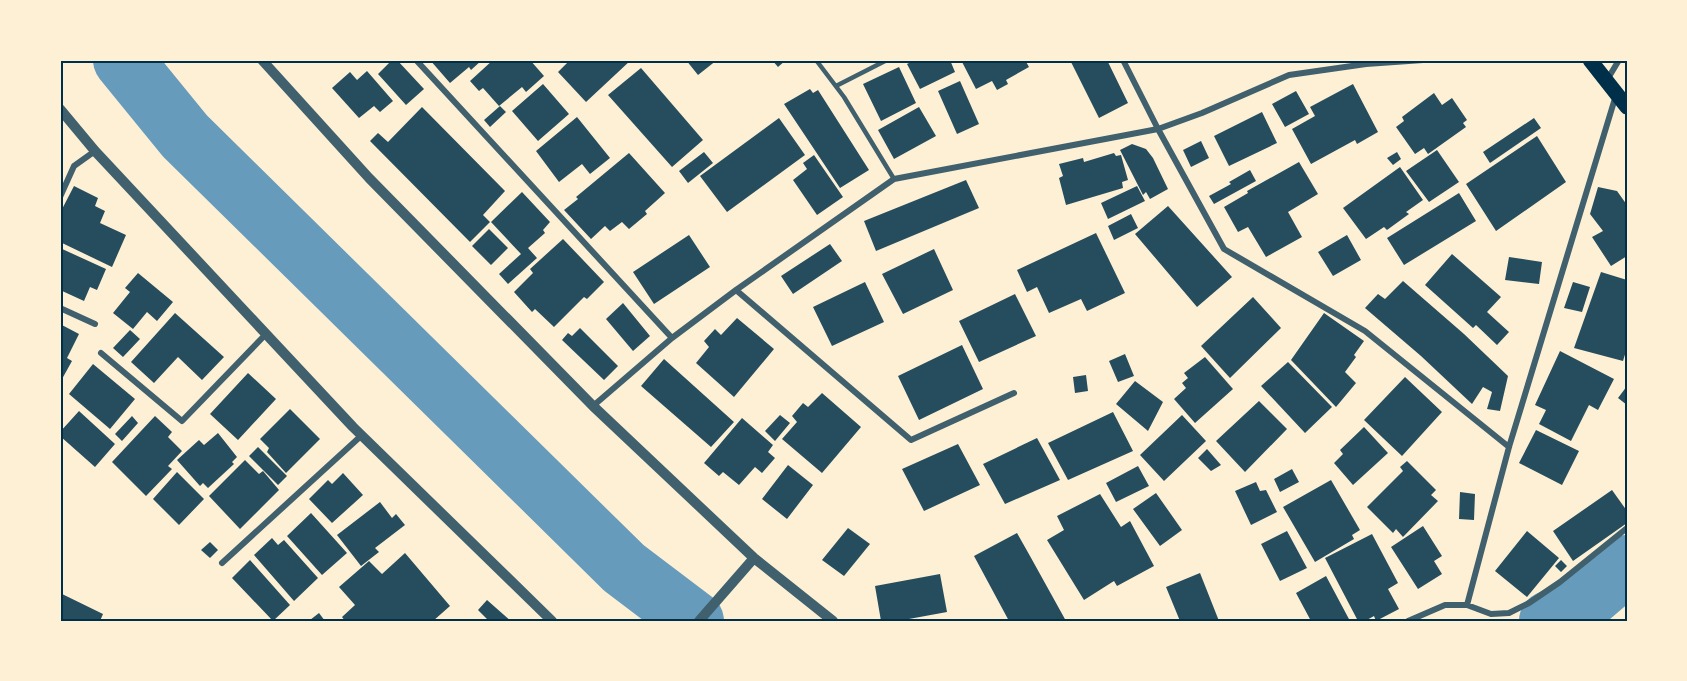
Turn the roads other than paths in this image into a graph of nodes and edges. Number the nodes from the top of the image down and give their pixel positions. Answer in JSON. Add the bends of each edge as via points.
{"nodes":[{"id":1,"x":262,"y":60,"type":"edge"},
{"id":2,"x":416,"y":60,"type":"edge"},
{"id":3,"x":816,"y":60,"type":"edge"},
{"id":4,"x":886,"y":60,"type":"edge"},
{"id":5,"x":1123,"y":60,"type":"edge"},
{"id":6,"x":1423,"y":60,"type":"edge"},
{"id":7,"x":1590,"y":60,"type":"edge"},
{"id":8,"x":1620,"y":60,"type":"edge"},
{"id":9,"x":1606,"y":81,"type":"junction"},
{"id":10,"x":836,"y":86,"type":"junction"},
{"id":11,"x":1617,"y":94,"type":"junction"},
{"id":12,"x":1627,"y":107,"type":"edge"},
{"id":13,"x":60,"y":109,"type":"edge"},
{"id":14,"x":1158,"y":129,"type":"junction"},
{"id":15,"x":95,"y":151,"type":"junction"},
{"id":16,"x":894,"y":179,"type":"junction"},
{"id":17,"x":60,"y":197,"type":"edge"},
{"id":18,"x":736,"y":290,"type":"junction"},
{"id":19,"x":60,"y":308,"type":"edge"},
{"id":20,"x":94,"y":324,"type":"dead end"},
{"id":21,"x":266,"y":334,"type":"junction"},
{"id":22,"x":672,"y":338,"type":"junction"},
{"id":23,"x":101,"y":353,"type":"dead end"},
{"id":24,"x":1014,"y":393,"type":"dead end"},
{"id":25,"x":593,"y":406,"type":"junction"},
{"id":26,"x":362,"y":435,"type":"junction"},
{"id":27,"x":1509,"y":447,"type":"junction"},
{"id":28,"x":1627,"y":528,"type":"edge"},
{"id":29,"x":754,"y":558,"type":"junction"},
{"id":30,"x":222,"y":563,"type":"dead end"},
{"id":31,"x":1467,"y":605,"type":"junction"},
{"id":32,"x":1492,"y":617,"type":"edge"},
{"id":33,"x":552,"y":621,"type":"edge"},
{"id":34,"x":699,"y":621,"type":"edge"},
{"id":35,"x":833,"y":621,"type":"edge"},
{"id":36,"x":1408,"y":621,"type":"edge"}],
"edges":[{"from":1,"to":25,"type":"street","via":[[369,178]]},
{"from":2,"to":22,"type":"street"},
{"from":3,"to":10,"type":"lane"},
{"from":4,"to":10,"type":"lane"},
{"from":5,"to":14,"type":"street"},
{"from":6,"to":14,"type":"street","via":[[1366,63],[1289,75]]},
{"from":7,"to":9,"type":"main road"},
{"from":8,"to":9,"type":"street"},
{"from":9,"to":11,"type":"main road"},
{"from":10,"to":16,"type":"lane"},
{"from":11,"to":12,"type":"main road"},
{"from":11,"to":27,"type":"street"},
{"from":13,"to":15,"type":"street"},
{"from":14,"to":16,"type":"street"},
{"from":14,"to":27,"type":"street","via":[[1224,249],[1365,331]]},
{"from":15,"to":17,"type":"street","via":[[74,166]]},
{"from":15,"to":21,"type":"street"},
{"from":16,"to":18,"type":"street"},
{"from":18,"to":22,"type":"street"},
{"from":18,"to":24,"type":"street","via":[[910,440]]},
{"from":19,"to":20,"type":"street"},
{"from":21,"to":23,"type":"street","via":[[182,422]]},
{"from":21,"to":26,"type":"street"},
{"from":22,"to":25,"type":"street"},
{"from":25,"to":29,"type":"street"},
{"from":26,"to":30,"type":"street"},
{"from":26,"to":33,"type":"street"},
{"from":27,"to":31,"type":"street"},
{"from":28,"to":32,"type":"street","via":[[1529,603]]},
{"from":29,"to":34,"type":"street"},
{"from":29,"to":35,"type":"street"},
{"from":31,"to":32,"type":"street"},
{"from":31,"to":36,"type":"street","via":[[1444,605]]}]}
